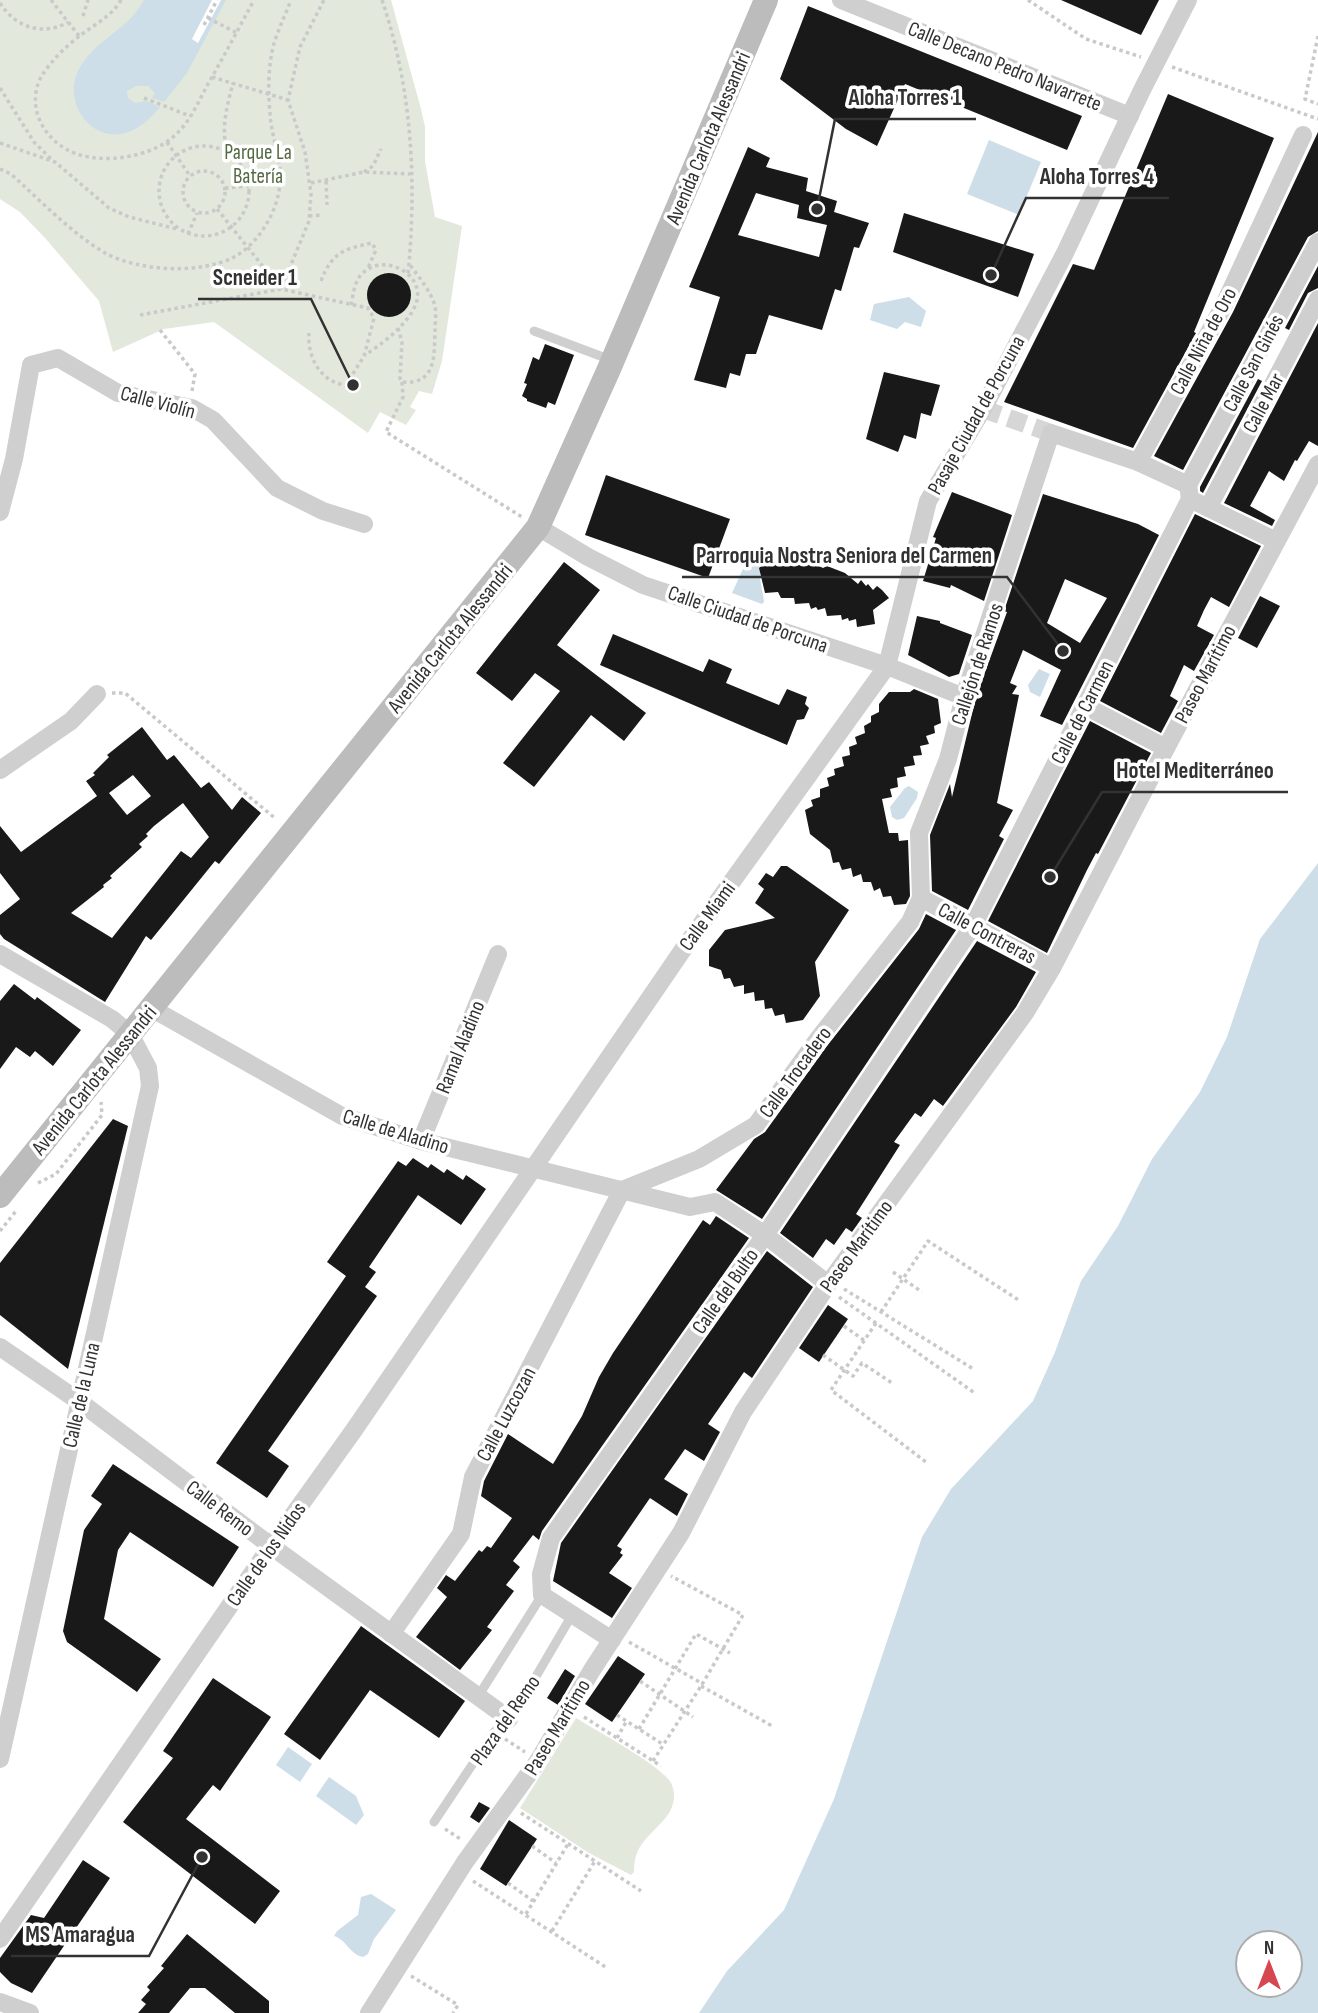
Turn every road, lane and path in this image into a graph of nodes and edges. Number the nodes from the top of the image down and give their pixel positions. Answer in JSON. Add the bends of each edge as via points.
{"nodes":[{"id":1,"x":88,"y":0,"type":"edge"},
{"id":2,"x":121,"y":0,"type":"edge"},
{"id":3,"x":217,"y":0,"type":"edge"},
{"id":4,"x":254,"y":0,"type":"edge"},
{"id":5,"x":291,"y":0,"type":"edge"},
{"id":6,"x":324,"y":0,"type":"edge"},
{"id":7,"x":382,"y":0,"type":"edge"},
{"id":8,"x":766,"y":0,"type":"edge"},
{"id":9,"x":841,"y":0,"type":"edge"},
{"id":10,"x":1188,"y":0,"type":"edge"},
{"id":11,"x":53,"y":1,"type":"edge"},
{"id":12,"x":0,"y":3,"type":"edge"},
{"id":13,"x":83,"y":16,"type":"dead end"},
{"id":14,"x":208,"y":18,"type":"junction"},
{"id":15,"x":68,"y":22,"type":"junction"},
{"id":16,"x":204,"y":25,"type":"dead end"},
{"id":17,"x":237,"y":33,"type":"junction"},
{"id":18,"x":79,"y":36,"type":"junction"},
{"id":19,"x":1318,"y":36,"type":"edge"},
{"id":20,"x":212,"y":77,"type":"junction"},
{"id":21,"x":233,"y":83,"type":"junction"},
{"id":22,"x":0,"y":88,"type":"edge"},
{"id":23,"x":269,"y":94,"type":"junction"},
{"id":24,"x":144,"y":98,"type":"dead end"},
{"id":25,"x":288,"y":100,"type":"junction"},
{"id":26,"x":1318,"y":104,"type":"edge"},
{"id":27,"x":190,"y":116,"type":"junction"},
{"id":28,"x":1130,"y":116,"type":"junction"},
{"id":29,"x":1303,"y":135,"type":"dead end"},
{"id":30,"x":167,"y":142,"type":"junction"},
{"id":31,"x":0,"y":143,"type":"edge"},
{"id":32,"x":381,"y":149,"type":"dead end"},
{"id":33,"x":229,"y":153,"type":"junction"},
{"id":34,"x":176,"y":156,"type":"junction"},
{"id":35,"x":55,"y":162,"type":"junction"},
{"id":36,"x":0,"y":169,"type":"edge"},
{"id":37,"x":364,"y":172,"type":"junction"},
{"id":38,"x":410,"y":174,"type":"junction"},
{"id":39,"x":190,"y":176,"type":"junction"},
{"id":40,"x":326,"y":181,"type":"junction"},
{"id":41,"x":311,"y":183,"type":"junction"},
{"id":42,"x":249,"y":186,"type":"junction"},
{"id":43,"x":225,"y":188,"type":"junction"},
{"id":44,"x":327,"y":205,"type":"dead end"},
{"id":45,"x":217,"y":209,"type":"junction"},
{"id":46,"x":197,"y":213,"type":"junction"},
{"id":47,"x":322,"y":215,"type":"dead end"},
{"id":48,"x":309,"y":216,"type":"junction"},
{"id":49,"x":232,"y":228,"type":"junction"},
{"id":50,"x":178,"y":229,"type":"junction"},
{"id":51,"x":188,"y":234,"type":"junction"},
{"id":52,"x":1318,"y":242,"type":"edge"},
{"id":53,"x":248,"y":247,"type":"junction"},
{"id":54,"x":409,"y":263,"type":"junction"},
{"id":55,"x":367,"y":270,"type":"junction"},
{"id":56,"x":408,"y":274,"type":"junction"},
{"id":57,"x":321,"y":281,"type":"dead end"},
{"id":58,"x":281,"y":289,"type":"junction"},
{"id":59,"x":1318,"y":299,"type":"edge"},
{"id":60,"x":351,"y":305,"type":"junction"},
{"id":61,"x":140,"y":315,"type":"dead end"},
{"id":62,"x":398,"y":328,"type":"junction"},
{"id":63,"x":160,"y":330,"type":"dead end"},
{"id":64,"x":534,"y":331,"type":"dead end"},
{"id":65,"x":309,"y":333,"type":"dead end"},
{"id":66,"x":364,"y":356,"type":"junction"},
{"id":67,"x":613,"y":361,"type":"junction"},
{"id":68,"x":402,"y":382,"type":"junction"},
{"id":69,"x":192,"y":398,"type":"dead end"},
{"id":70,"x":1138,"y":462,"type":"junction"},
{"id":71,"x":1318,"y":464,"type":"edge"},
{"id":72,"x":1189,"y":492,"type":"junction"},
{"id":73,"x":1208,"y":508,"type":"junction"},
{"id":74,"x":0,"y":512,"type":"edge"},
{"id":75,"x":364,"y":524,"type":"dead end"},
{"id":76,"x":538,"y":527,"type":"junction"},
{"id":77,"x":1276,"y":541,"type":"junction"},
{"id":78,"x":887,"y":666,"type":"junction"},
{"id":79,"x":97,"y":694,"type":"joint"},
{"id":80,"x":964,"y":697,"type":"junction"},
{"id":81,"x":1085,"y":706,"type":"junction"},
{"id":82,"x":1166,"y":748,"type":"junction"},
{"id":83,"x":0,"y":770,"type":"edge"},
{"id":84,"x":294,"y":833,"type":"junction"},
{"id":85,"x":921,"y":898,"type":"junction"},
{"id":86,"x":974,"y":924,"type":"junction"},
{"id":87,"x":0,"y":954,"type":"edge"},
{"id":88,"x":498,"y":954,"type":"dead end"},
{"id":89,"x":1052,"y":968,"type":"junction"},
{"id":90,"x":151,"y":1008,"type":"junction"},
{"id":91,"x":130,"y":1034,"type":"junction"},
{"id":92,"x":421,"y":1141,"type":"junction"},
{"id":93,"x":533,"y":1169,"type":"junction"},
{"id":94,"x":622,"y":1190,"type":"junction"},
{"id":95,"x":0,"y":1196,"type":"edge"},
{"id":96,"x":765,"y":1235,"type":"junction"},
{"id":97,"x":893,"y":1272,"type":"dead end"},
{"id":98,"x":903,"y":1279,"type":"junction"},
{"id":99,"x":828,"y":1284,"type":"junction"},
{"id":100,"x":922,"y":1292,"type":"dead end"},
{"id":101,"x":1020,"y":1301,"type":"dead end"},
{"id":102,"x":881,"y":1312,"type":"junction"},
{"id":103,"x":876,"y":1324,"type":"junction"},
{"id":104,"x":844,"y":1326,"type":"dead end"},
{"id":105,"x":865,"y":1341,"type":"junction"},
{"id":106,"x":0,"y":1347,"type":"edge"},
{"id":107,"x":823,"y":1356,"type":"dead end"},
{"id":108,"x":853,"y":1357,"type":"junction"},
{"id":109,"x":862,"y":1363,"type":"junction"},
{"id":110,"x":845,"y":1370,"type":"junction"},
{"id":111,"x":975,"y":1370,"type":"dead end"},
{"id":112,"x":892,"y":1383,"type":"dead end"},
{"id":113,"x":976,"y":1394,"type":"dead end"},
{"id":114,"x":80,"y":1402,"type":"junction"},
{"id":115,"x":926,"y":1462,"type":"dead end"},
{"id":116,"x":271,"y":1546,"type":"junction"},
{"id":117,"x":658,"y":1569,"type":"junction"},
{"id":118,"x":542,"y":1595,"type":"junction"},
{"id":119,"x":572,"y":1615,"type":"junction"},
{"id":120,"x":391,"y":1634,"type":"junction"},
{"id":121,"x":613,"y":1637,"type":"junction"},
{"id":122,"x":722,"y":1650,"type":"junction"},
{"id":123,"x":730,"y":1653,"type":"dead end"},
{"id":124,"x":677,"y":1669,"type":"junction"},
{"id":125,"x":640,"y":1681,"type":"dead end"},
{"id":126,"x":702,"y":1685,"type":"junction"},
{"id":127,"x":479,"y":1695,"type":"junction"},
{"id":128,"x":661,"y":1695,"type":"junction"},
{"id":129,"x":570,"y":1709,"type":"junction"},
{"id":130,"x":685,"y":1712,"type":"junction"},
{"id":131,"x":617,"y":1715,"type":"dead end"},
{"id":132,"x":693,"y":1717,"type":"dead end"},
{"id":133,"x":509,"y":1718,"type":"junction"},
{"id":134,"x":627,"y":1722,"type":"junction"},
{"id":135,"x":774,"y":1727,"type":"dead end"},
{"id":136,"x":639,"y":1729,"type":"junction"},
{"id":137,"x":494,"y":1732,"type":"junction"},
{"id":138,"x":617,"y":1738,"type":"junction"},
{"id":139,"x":664,"y":1745,"type":"junction"},
{"id":140,"x":1,"y":1753,"type":"edge"},
{"id":141,"x":538,"y":1761,"type":"junction"},
{"id":142,"x":653,"y":1761,"type":"junction"},
{"id":143,"x":661,"y":1766,"type":"dead end"},
{"id":144,"x":508,"y":1804,"type":"junction"},
{"id":145,"x":434,"y":1822,"type":"joint"},
{"id":146,"x":568,"y":1844,"type":"junction"},
{"id":147,"x":532,"y":1846,"type":"dead end"},
{"id":148,"x":475,"y":1849,"type":"junction"},
{"id":149,"x":595,"y":1861,"type":"junction"},
{"id":150,"x":556,"y":1864,"type":"junction"},
{"id":151,"x":459,"y":1872,"type":"junction"},
{"id":152,"x":508,"y":1883,"type":"dead end"},
{"id":153,"x":641,"y":1891,"type":"dead end"},
{"id":154,"x":533,"y":1901,"type":"junction"},
{"id":155,"x":525,"y":1914,"type":"junction"},
{"id":156,"x":552,"y":1932,"type":"junction"},
{"id":157,"x":0,"y":1939,"type":"edge"},
{"id":158,"x":397,"y":1967,"type":"junction"},
{"id":159,"x":607,"y":1968,"type":"dead end"},
{"id":160,"x":0,"y":2002,"type":"edge"},
{"id":161,"x":30,"y":2013,"type":"edge"},
{"id":162,"x":369,"y":2013,"type":"edge"},
{"id":163,"x":453,"y":2013,"type":"edge"}],
"edges":[{"from":1,"to":13,"type":"path"},
{"from":2,"to":18,"type":"path","via":[[102,21]]},
{"from":3,"to":14,"type":"path"},
{"from":4,"to":17,"type":"path"},
{"from":5,"to":23,"type":"path","via":[[275,41]]},
{"from":6,"to":25,"type":"path","via":[[299,47]]},
{"from":7,"to":38,"type":"path","via":[[408,110]]},
{"from":8,"to":67,"type":"main road","name":"Avenida Carlota Alessandri"},
{"from":9,"to":28,"type":"street","name":"Calle Decano Pedro Navarrete"},
{"from":10,"to":28,"type":"street","name":"Pasaje Ciudad de Porcuna"},
{"from":11,"to":15,"type":"path"},
{"from":12,"to":15,"type":"path","via":[[12,19],[26,26],[51,29]]},
{"from":14,"to":16,"type":"path"},
{"from":14,"to":17,"type":"path"},
{"from":15,"to":18,"type":"path"},
{"from":17,"to":20,"type":"path"},
{"from":18,"to":30,"type":"path","via":[[42,76],[35,94],[39,120],[51,136],[76,153],[106,158]]},
{"from":19,"to":26,"type":"path","via":[[1305,99]]},
{"from":20,"to":21,"type":"path"},
{"from":20,"to":27,"type":"path"},
{"from":21,"to":23,"type":"path"},
{"from":21,"to":33,"type":"path","via":[[225,115]]},
{"from":22,"to":35,"type":"path","via":[[34,142]]},
{"from":23,"to":25,"type":"path"},
{"from":23,"to":53,"type":"path","via":[[281,181],[276,204]]},
{"from":24,"to":27,"type":"path"},
{"from":25,"to":41,"type":"path"},
{"from":27,"to":30,"type":"path"},
{"from":28,"to":78,"type":"street","name":"Pasaje Ciudad de Porcuna","via":[[1065,253],[983,409],[928,501]]},
{"from":29,"to":70,"type":"street","name":"Calle Niña de Oro","via":[[1223,307]]},
{"from":30,"to":34,"type":"path"},
{"from":31,"to":35,"type":"path"},
{"from":32,"to":37,"type":"path","via":[[373,166]]},
{"from":33,"to":34,"type":"path","via":[[208,146],[193,147]]},
{"from":33,"to":42,"type":"path","via":[[243,166]]},
{"from":34,"to":39,"type":"path"},
{"from":34,"to":50,"type":"path","via":[[164,169],[158,192],[165,215]]},
{"from":35,"to":50,"type":"path","via":[[109,208]]},
{"from":36,"to":53,"type":"path","via":[[78,235],[107,254],[129,261],[188,269],[234,258]]},
{"from":37,"to":38,"type":"path"},
{"from":37,"to":40,"type":"path"},
{"from":38,"to":54,"type":"path"},
{"from":39,"to":43,"type":"path","via":[[209,172],[219,177]]},
{"from":39,"to":46,"type":"path","via":[[183,188],[184,199]]},
{"from":40,"to":41,"type":"path"},
{"from":40,"to":44,"type":"path"},
{"from":41,"to":48,"type":"path"},
{"from":42,"to":43,"type":"path"},
{"from":42,"to":49,"type":"path","via":[[244,214]]},
{"from":43,"to":45,"type":"path"},
{"from":45,"to":46,"type":"path"},
{"from":45,"to":49,"type":"path"},
{"from":46,"to":51,"type":"path"},
{"from":47,"to":48,"type":"path"},
{"from":48,"to":58,"type":"path"},
{"from":49,"to":51,"type":"path","via":[[213,236]]},
{"from":49,"to":53,"type":"path"},
{"from":50,"to":51,"type":"path"},
{"from":52,"to":72,"type":"street","name":"Calle San Ginés"},
{"from":53,"to":58,"type":"path"},
{"from":54,"to":56,"type":"path"},
{"from":54,"to":68,"type":"path","via":[[436,307],[434,362],[425,376]]},
{"from":55,"to":56,"type":"path","via":[[388,264]]},
{"from":55,"to":57,"type":"path","via":[[376,250],[372,243],[337,254]]},
{"from":55,"to":60,"type":"path","via":[[357,280]]},
{"from":56,"to":62,"type":"path","via":[[417,300]]},
{"from":58,"to":60,"type":"path"},
{"from":58,"to":61,"type":"path"},
{"from":59,"to":73,"type":"street","name":"Calle Mar"},
{"from":60,"to":66,"type":"path","via":[[368,308],[374,318]]},
{"from":62,"to":66,"type":"path"},
{"from":62,"to":68,"type":"path"},
{"from":63,"to":69,"type":"path","via":[[195,374]]},
{"from":64,"to":67,"type":"lane"},
{"from":65,"to":66,"type":"path","via":[[313,359],[335,384],[346,385]]},
{"from":67,"to":76,"type":"main road","name":"Avenida Carlota Alessandri"},
{"from":68,"to":76,"type":"path","via":[[403,397],[387,432]]},
{"from":70,"to":72,"type":"street"},
{"from":70,"to":80,"type":"street","name":"Callejón de Ramos","via":[[1051,433]]},
{"from":71,"to":77,"type":"street","name":"Paseo Marítimo"},
{"from":72,"to":73,"type":"street"},
{"from":72,"to":81,"type":"street","name":"Calle de Carmen"},
{"from":73,"to":77,"type":"street"},
{"from":74,"to":75,"type":"street","name":"Calle Violín","via":[[31,365],[58,358],[118,393],[192,408],[213,420],[277,488],[323,511]]},
{"from":76,"to":78,"type":"street","name":"Calle Ciudad de Porcuna","via":[[643,584]]},
{"from":76,"to":84,"type":"main road","name":"Avenida Carlota Alessandri"},
{"from":77,"to":82,"type":"street","name":"Paseo Marítimo"},
{"from":78,"to":80,"type":"street","name":"Calle Ciudad de Porcuna"},
{"from":78,"to":93,"type":"street","name":"Calle Miami","via":[[682,951]]},
{"from":79,"to":83,"type":"street","via":[[71,720]]},
{"from":79,"to":84,"type":"path","via":[[125,693]]},
{"from":80,"to":85,"type":"street","name":"Callejón de Ramos","via":[[948,759],[919,833]]},
{"from":81,"to":82,"type":"street"},
{"from":81,"to":86,"type":"street","name":"Calle de Carmen"},
{"from":82,"to":89,"type":"street","name":"Paseo Marítimo"},
{"from":84,"to":90,"type":"main road","name":"Avenida Carlota Alessandri"},
{"from":85,"to":86,"type":"street","name":"Calle Contreras"},
{"from":85,"to":94,"type":"street","name":"Calle Trocadero","via":[[910,922],[756,1125],[699,1159]]},
{"from":86,"to":89,"type":"street","name":"Calle Contreras"},
{"from":86,"to":96,"type":"street","name":"Calle del Bulto"},
{"from":87,"to":91,"type":"street","via":[[113,1019]]},
{"from":88,"to":92,"type":"street","name":"Ramal Aladino"},
{"from":89,"to":99,"type":"street","name":"Paseo Marítimo","via":[[1025,1013]]},
{"from":90,"to":91,"type":"main road","name":"Avenida Carlota Alessandri"},
{"from":90,"to":92,"type":"street","name":"Calle de Aladino","via":[[342,1116]]},
{"from":91,"to":95,"type":"main road","name":"Avenida Carlota Alessandri"},
{"from":91,"to":114,"type":"street","name":"Calle de la Luna","via":[[148,1068],[150,1086]]},
{"from":92,"to":93,"type":"street","name":"Calle de Aladino"},
{"from":93,"to":94,"type":"street","name":"Calle de Aladino"},
{"from":93,"to":116,"type":"street","name":"Calle de los Nidos"},
{"from":94,"to":96,"type":"street","name":"Calle de Aladino","via":[[691,1207],[715,1202]]},
{"from":94,"to":120,"type":"street","name":"Calle Luzcozan","via":[[473,1477],[461,1534]]},
{"from":96,"to":99,"type":"street","name":"Calle de Aladino"},
{"from":96,"to":118,"type":"street","name":"Calle del Bulto","via":[[551,1538],[541,1574]]},
{"from":97,"to":98,"type":"path"},
{"from":98,"to":100,"type":"path"},
{"from":98,"to":101,"type":"path","via":[[928,1241]]},
{"from":98,"to":102,"type":"path"},
{"from":99,"to":102,"type":"path"},
{"from":99,"to":103,"type":"path"},
{"from":99,"to":117,"type":"street","name":"Paseo Marítimo","via":[[743,1412]]},
{"from":102,"to":111,"type":"path"},
{"from":103,"to":105,"type":"path"},
{"from":103,"to":113,"type":"path"},
{"from":104,"to":105,"type":"path"},
{"from":105,"to":108,"type":"path"},
{"from":106,"to":114,"type":"street","name":"Calle Remo"},
{"from":107,"to":110,"type":"path"},
{"from":108,"to":109,"type":"path"},
{"from":108,"to":110,"type":"path"},
{"from":109,"to":110,"type":"path","via":[[853,1376]]},
{"from":109,"to":112,"type":"path"},
{"from":110,"to":115,"type":"path","via":[[831,1390]]},
{"from":114,"to":116,"type":"street","name":"Calle Remo"},
{"from":114,"to":140,"type":"street","name":"Calle de la Luna"},
{"from":116,"to":120,"type":"street","name":"Calle Remo"},
{"from":116,"to":157,"type":"street","name":"Calle de los Nidos"},
{"from":117,"to":121,"type":"street","name":"Paseo Marítimo"},
{"from":117,"to":122,"type":"path","via":[[743,1615]]},
{"from":118,"to":119,"type":"street"},
{"from":118,"to":127,"type":"lane","name":"Plaza del Remo"},
{"from":119,"to":121,"type":"street"},
{"from":119,"to":133,"type":"lane","name":"Plaza del Remo"},
{"from":120,"to":127,"type":"street","name":"Calle Remo"},
{"from":121,"to":124,"type":"path"},
{"from":121,"to":129,"type":"street","name":"Paseo Marítimo"},
{"from":122,"to":123,"type":"path"},
{"from":122,"to":124,"type":"path","via":[[696,1634]]},
{"from":122,"to":126,"type":"path"},
{"from":124,"to":126,"type":"path"},
{"from":124,"to":128,"type":"path"},
{"from":125,"to":128,"type":"path"},
{"from":126,"to":130,"type":"path"},
{"from":126,"to":135,"type":"path"},
{"from":127,"to":133,"type":"street","name":"Calle Remo"},
{"from":128,"to":130,"type":"path"},
{"from":128,"to":136,"type":"path"},
{"from":129,"to":138,"type":"path"},
{"from":129,"to":141,"type":"street","name":"Paseo Marítimo"},
{"from":130,"to":132,"type":"path"},
{"from":130,"to":139,"type":"path"},
{"from":131,"to":134,"type":"path"},
{"from":133,"to":137,"type":"lane","name":"Plaza del Remo"},
{"from":134,"to":136,"type":"path"},
{"from":134,"to":138,"type":"path"},
{"from":136,"to":139,"type":"path"},
{"from":137,"to":141,"type":"path"},
{"from":137,"to":145,"type":"lane","name":"Plaza del Remo"},
{"from":138,"to":142,"type":"path"},
{"from":139,"to":142,"type":"path"},
{"from":141,"to":144,"type":"street","name":"Paseo Marítimo"},
{"from":142,"to":143,"type":"path"},
{"from":144,"to":146,"type":"path"},
{"from":144,"to":148,"type":"street","name":"Paseo Marítimo"},
{"from":145,"to":148,"type":"path"},
{"from":146,"to":149,"type":"path"},
{"from":146,"to":150,"type":"path"},
{"from":147,"to":150,"type":"path"},
{"from":148,"to":151,"type":"street","name":"Paseo Marítimo"},
{"from":149,"to":153,"type":"path"},
{"from":149,"to":156,"type":"path"},
{"from":150,"to":154,"type":"path"},
{"from":151,"to":155,"type":"path"},
{"from":151,"to":158,"type":"street","name":"Paseo Marítimo"},
{"from":152,"to":154,"type":"path"},
{"from":154,"to":155,"type":"path"},
{"from":155,"to":156,"type":"path"},
{"from":156,"to":159,"type":"path"},
{"from":158,"to":162,"type":"street","name":"Paseo Marítimo"},
{"from":158,"to":163,"type":"path","via":[[458,2005]]},
{"from":160,"to":161,"type":"street"}]}
